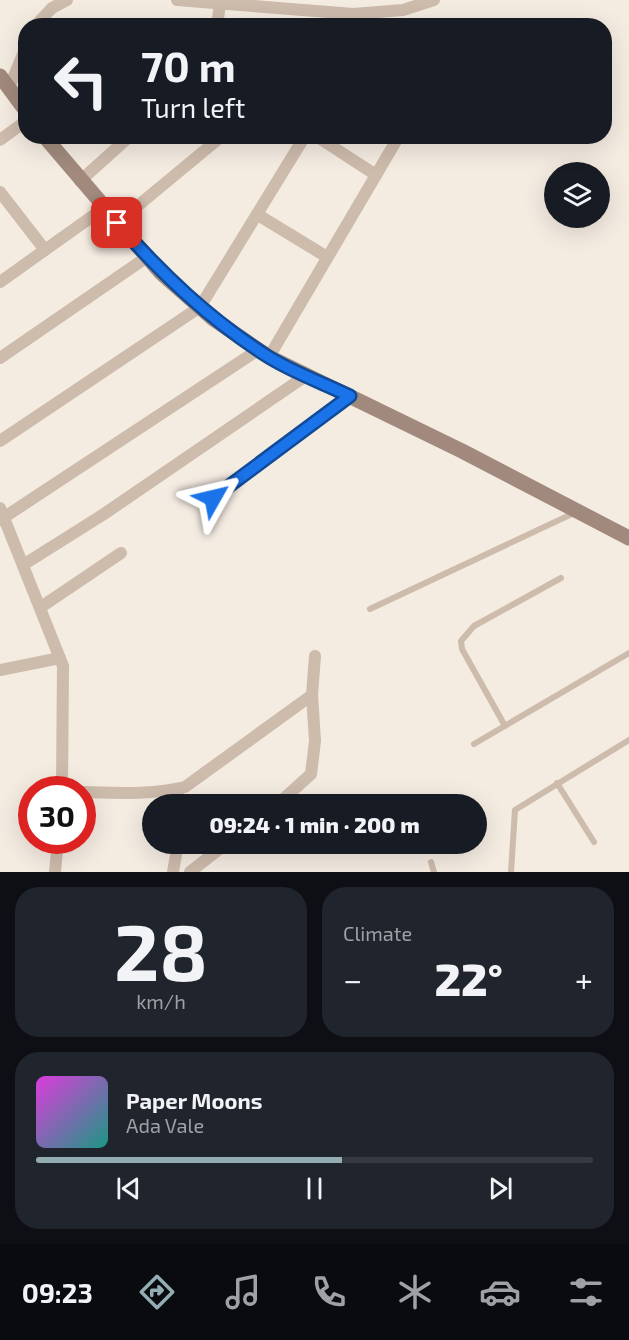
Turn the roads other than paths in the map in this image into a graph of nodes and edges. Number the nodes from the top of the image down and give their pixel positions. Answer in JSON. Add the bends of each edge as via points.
{"nodes":[{"id":1,"x":67,"y":0,"type":"edge"},
{"id":2,"x":177,"y":0,"type":"edge"},
{"id":3,"x":434,"y":0,"type":"edge"},
{"id":4,"x":212,"y":3,"type":"edge"},
{"id":5,"x":43,"y":18,"type":"edge"},
{"id":6,"x":215,"y":18,"type":"edge"},
{"id":7,"x":336,"y":18,"type":"edge"},
{"id":8,"x":362,"y":18,"type":"edge"},
{"id":9,"x":18,"y":60,"type":"edge"},
{"id":10,"x":4,"y":82,"type":"edge"},
{"id":11,"x":18,"y":99,"type":"edge"},
{"id":12,"x":18,"y":128,"type":"edge"},
{"id":13,"x":0,"y":140,"type":"edge"},
{"id":14,"x":50,"y":144,"type":"edge"},
{"id":15,"x":121,"y":144,"type":"edge"},
{"id":16,"x":212,"y":144,"type":"edge"},
{"id":17,"x":300,"y":144,"type":"edge"},
{"id":18,"x":329,"y":144,"type":"edge"},
{"id":19,"x":394,"y":144,"type":"edge"},
{"id":20,"x":376,"y":174,"type":"junction"},
{"id":21,"x":80,"y":181,"type":"junction"},
{"id":22,"x":0,"y":192,"type":"edge"},
{"id":23,"x":104,"y":208,"type":"junction"},
{"id":24,"x":258,"y":215,"type":"junction"},
{"id":25,"x":117,"y":223,"type":"junction"},
{"id":26,"x":45,"y":249,"type":"junction"},
{"id":27,"x":147,"y":257,"type":"junction"},
{"id":28,"x":327,"y":257,"type":"junction"},
{"id":29,"x":0,"y":282,"type":"edge"},
{"id":30,"x":200,"y":307,"type":"junction"},
{"id":31,"x":264,"y":353,"type":"junction"},
{"id":32,"x":0,"y":358,"type":"edge"},
{"id":33,"x":307,"y":375,"type":"junction"},
{"id":34,"x":350,"y":396,"type":"junction"},
{"id":35,"x":0,"y":441,"type":"edge"},
{"id":36,"x":213,"y":498,"type":"dead end"},
{"id":37,"x":578,"y":511,"type":"junction"},
{"id":38,"x":2,"y":515,"type":"edge"},
{"id":39,"x":629,"y":538,"type":"edge"},
{"id":40,"x":121,"y":554,"type":"dead end"},
{"id":41,"x":23,"y":565,"type":"junction"},
{"id":42,"x":561,"y":578,"type":"dead end"},
{"id":43,"x":41,"y":607,"type":"junction"},
{"id":44,"x":370,"y":609,"type":"dead end"},
{"id":45,"x":629,"y":653,"type":"edge"},
{"id":46,"x":315,"y":657,"type":"dead end"},
{"id":47,"x":60,"y":658,"type":"junction"},
{"id":48,"x":0,"y":670,"type":"edge"},
{"id":49,"x":312,"y":695,"type":"junction"},
{"id":50,"x":505,"y":726,"type":"junction"},
{"id":51,"x":628,"y":743,"type":"edge"},
{"id":52,"x":474,"y":744,"type":"dead end"},
{"id":53,"x":62,"y":776,"type":"edge"},
{"id":54,"x":557,"y":783,"type":"junction"},
{"id":55,"x":177,"y":789,"type":"junction"},
{"id":56,"x":96,"y":792,"type":"edge"},
{"id":57,"x":177,"y":794,"type":"edge"},
{"id":58,"x":289,"y":794,"type":"edge"},
{"id":59,"x":594,"y":842,"type":"dead end"},
{"id":60,"x":57,"y":854,"type":"edge"},
{"id":61,"x":176,"y":854,"type":"edge"},
{"id":62,"x":213,"y":854,"type":"edge"},
{"id":63,"x":431,"y":861,"type":"dead end"},
{"id":64,"x":55,"y":872,"type":"edge"},
{"id":65,"x":173,"y":872,"type":"edge"},
{"id":66,"x":190,"y":872,"type":"edge"},
{"id":67,"x":434,"y":872,"type":"edge"},
{"id":68,"x":511,"y":872,"type":"edge"}],
"edges":[{"from":1,"to":5,"type":"street"},
{"from":2,"to":4,"type":"street"},
{"from":3,"to":8,"type":"street"},
{"from":4,"to":6,"type":"street"},
{"from":4,"to":7,"type":"street"},
{"from":9,"to":10,"type":"street"},
{"from":10,"to":11,"type":"street"},
{"from":12,"to":13,"type":"street"},
{"from":14,"to":21,"type":"street"},
{"from":15,"to":21,"type":"street"},
{"from":16,"to":25,"type":"street"},
{"from":17,"to":24,"type":"street"},
{"from":18,"to":20,"type":"street"},
{"from":19,"to":20,"type":"street"},
{"from":20,"to":28,"type":"street"},
{"from":21,"to":23,"type":"street"},
{"from":22,"to":26,"type":"street"},
{"from":23,"to":25,"type":"street"},
{"from":23,"to":26,"type":"street"},
{"from":24,"to":28,"type":"street"},
{"from":24,"to":30,"type":"street"},
{"from":25,"to":27,"type":"street"},
{"from":26,"to":29,"type":"street"},
{"from":27,"to":30,"type":"street"},
{"from":27,"to":32,"type":"street"},
{"from":28,"to":31,"type":"street"},
{"from":30,"to":31,"type":"street"},
{"from":30,"to":35,"type":"street"},
{"from":31,"to":33,"type":"street"},
{"from":31,"to":38,"type":"street"},
{"from":33,"to":34,"type":"street"},
{"from":33,"to":41,"type":"street"},
{"from":34,"to":36,"type":"street"},
{"from":34,"to":37,"type":"street"},
{"from":37,"to":39,"type":"street"},
{"from":37,"to":44,"type":"lane"},
{"from":38,"to":41,"type":"street"},
{"from":40,"to":43,"type":"street"},
{"from":41,"to":43,"type":"street"},
{"from":42,"to":50,"type":"lane","via":[[474,626],[461,641]]},
{"from":43,"to":47,"type":"street"},
{"from":45,"to":50,"type":"lane"},
{"from":46,"to":49,"type":"street"},
{"from":47,"to":48,"type":"street"},
{"from":47,"to":53,"type":"street"},
{"from":49,"to":55,"type":"street"},
{"from":49,"to":58,"type":"street","via":[[315,741],[310,774]]},
{"from":50,"to":52,"type":"lane"},
{"from":51,"to":54,"type":"lane"},
{"from":54,"to":59,"type":"lane"},
{"from":54,"to":68,"type":"lane","via":[[515,810]]},
{"from":55,"to":56,"type":"street","via":[[140,794]]},
{"from":55,"to":57,"type":"street"},
{"from":60,"to":64,"type":"street"},
{"from":61,"to":65,"type":"street"},
{"from":62,"to":66,"type":"street"},
{"from":63,"to":67,"type":"lane"}]}
